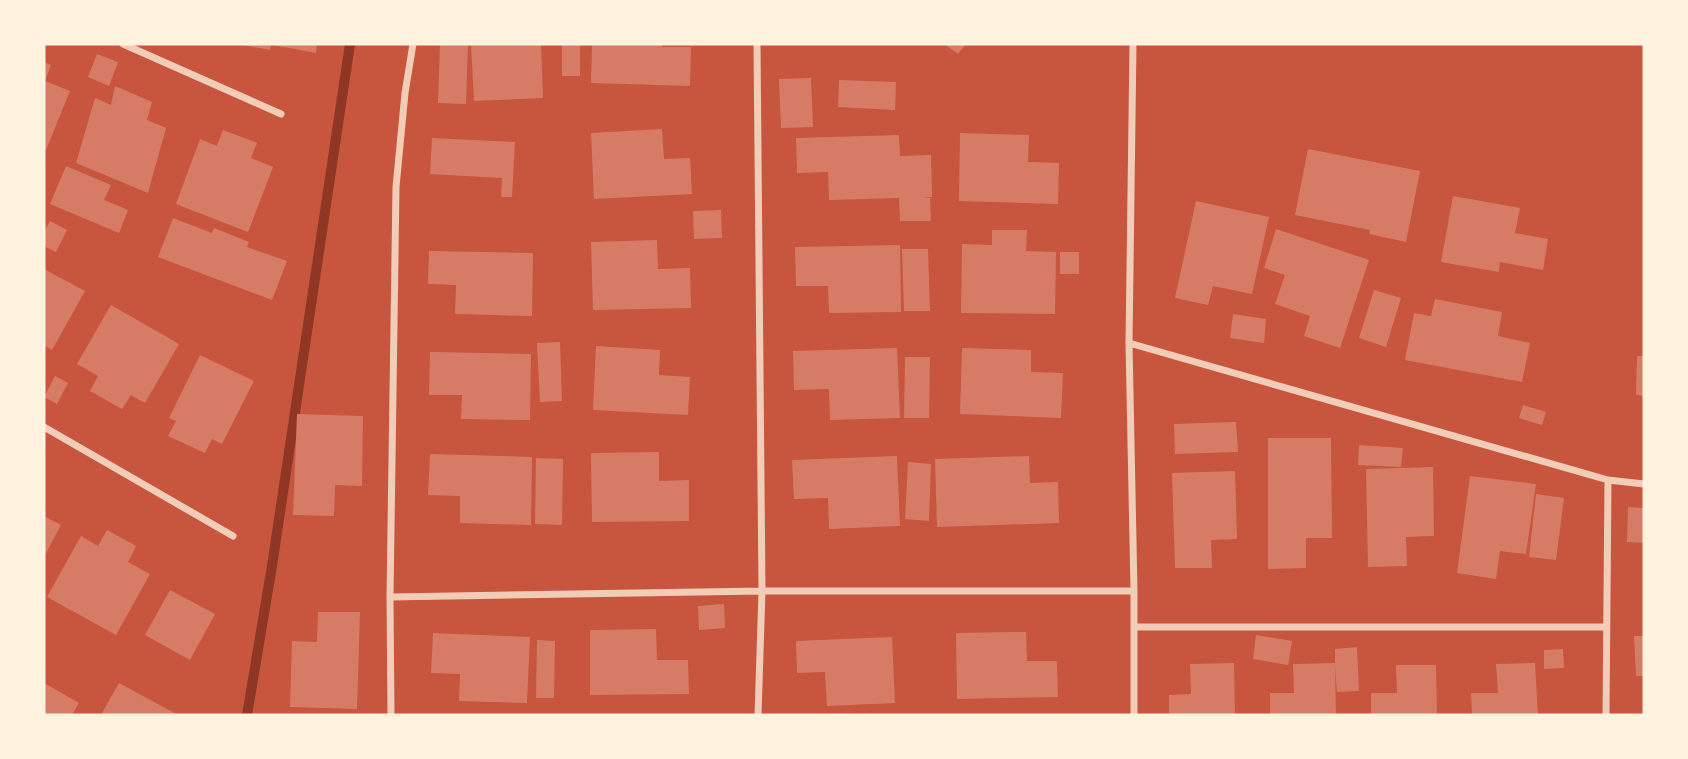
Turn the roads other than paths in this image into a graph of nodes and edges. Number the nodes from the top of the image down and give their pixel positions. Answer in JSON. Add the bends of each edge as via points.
{"nodes":[{"id":1,"x":123,"y":44,"type":"edge"},
{"id":2,"x":413,"y":44,"type":"edge"},
{"id":3,"x":757,"y":44,"type":"edge"},
{"id":4,"x":1133,"y":44,"type":"edge"},
{"id":5,"x":140,"y":47,"type":"edge"},
{"id":6,"x":281,"y":114,"type":"dead end"},
{"id":7,"x":1129,"y":343,"type":"junction"},
{"id":8,"x":44,"y":426,"type":"edge"},
{"id":9,"x":1608,"y":480,"type":"junction"},
{"id":10,"x":1644,"y":484,"type":"edge"},
{"id":11,"x":233,"y":536,"type":"dead end"},
{"id":12,"x":762,"y":591,"type":"junction"},
{"id":13,"x":1134,"y":591,"type":"junction"},
{"id":14,"x":390,"y":597,"type":"junction"},
{"id":15,"x":1134,"y":627,"type":"junction"},
{"id":16,"x":1606,"y":627,"type":"junction"},
{"id":17,"x":391,"y":715,"type":"edge"},
{"id":18,"x":758,"y":715,"type":"edge"},
{"id":19,"x":1134,"y":715,"type":"edge"},
{"id":20,"x":1606,"y":715,"type":"edge"}],
"edges":[{"from":1,"to":5,"type":"street"},
{"from":2,"to":14,"type":"street","via":[[396,187]]},
{"from":3,"to":12,"type":"street"},
{"from":4,"to":7,"type":"street"},
{"from":5,"to":6,"type":"street"},
{"from":7,"to":9,"type":"street"},
{"from":7,"to":13,"type":"street"},
{"from":8,"to":11,"type":"street"},
{"from":9,"to":10,"type":"street"},
{"from":9,"to":16,"type":"street"},
{"from":12,"to":13,"type":"street"},
{"from":12,"to":14,"type":"street"},
{"from":12,"to":18,"type":"street"},
{"from":13,"to":15,"type":"street"},
{"from":14,"to":17,"type":"street"},
{"from":15,"to":16,"type":"street"},
{"from":15,"to":19,"type":"street"},
{"from":16,"to":20,"type":"street"}]}
